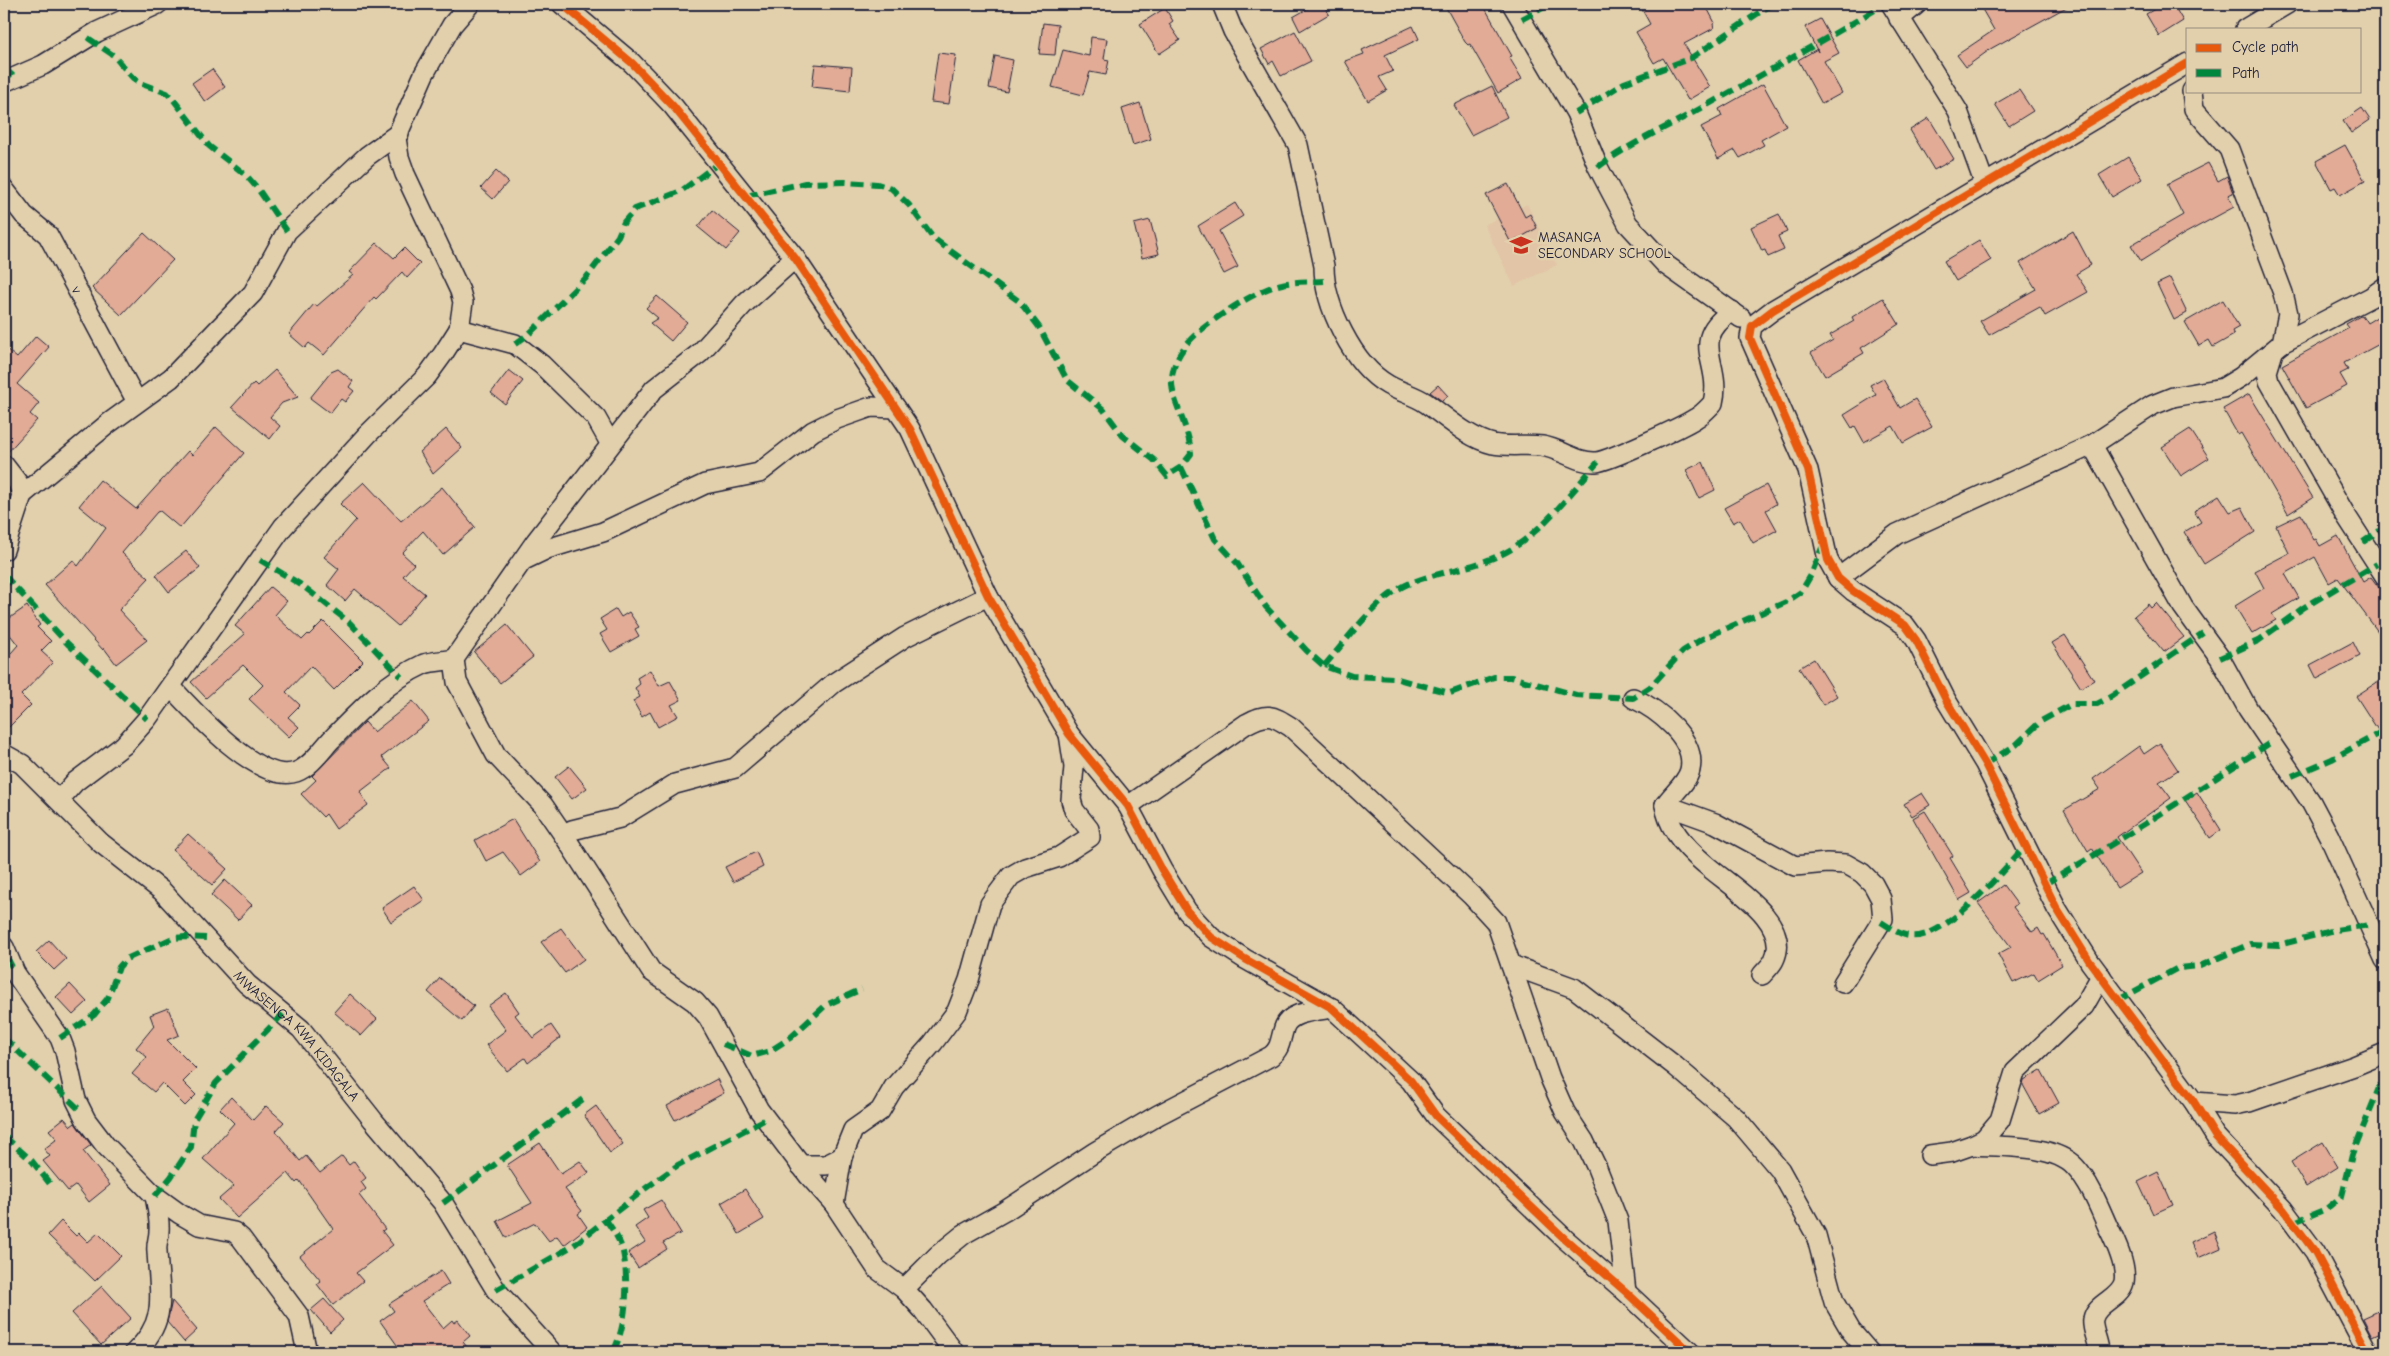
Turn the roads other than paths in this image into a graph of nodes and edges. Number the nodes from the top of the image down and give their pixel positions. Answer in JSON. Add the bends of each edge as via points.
{"nodes":[{"id":1,"x":158,"y":4,"type":"edge"},
{"id":2,"x":456,"y":4,"type":"edge"},
{"id":3,"x":470,"y":4,"type":"edge"},
{"id":4,"x":562,"y":4,"type":"edge"},
{"id":5,"x":1512,"y":4,"type":"edge"},
{"id":6,"x":1917,"y":4,"type":"edge"},
{"id":7,"x":2287,"y":4,"type":"edge"},
{"id":8,"x":1226,"y":7,"type":"edge"},
{"id":9,"x":1895,"y":11,"type":"edge"},
{"id":10,"x":452,"y":25,"type":"junction"},
{"id":11,"x":2247,"y":28,"type":"edge"},
{"id":12,"x":2186,"y":64,"type":"edge"},
{"id":13,"x":4,"y":82,"type":"edge"},
{"id":14,"x":2192,"y":92,"type":"edge"},
{"id":15,"x":398,"y":133,"type":"junction"},
{"id":16,"x":1985,"y":185,"type":"junction"},
{"id":17,"x":4,"y":189,"type":"edge"},
{"id":18,"x":795,"y":258,"type":"junction"},
{"id":19,"x":2381,"y":295,"type":"edge"},
{"id":20,"x":1732,"y":311,"type":"junction"},
{"id":21,"x":1752,"y":326,"type":"junction"},
{"id":22,"x":459,"y":329,"type":"junction"},
{"id":23,"x":2277,"y":348,"type":"junction"},
{"id":24,"x":137,"y":402,"type":"junction"},
{"id":25,"x":896,"y":408,"type":"junction"},
{"id":26,"x":610,"y":444,"type":"junction"},
{"id":27,"x":2092,"y":445,"type":"junction"},
{"id":28,"x":4,"y":465,"type":"edge"},
{"id":29,"x":22,"y":495,"type":"junction"},
{"id":30,"x":4,"y":550,"type":"edge"},
{"id":31,"x":524,"y":560,"type":"junction"},
{"id":32,"x":2385,"y":576,"type":"edge"},
{"id":33,"x":1838,"y":578,"type":"junction"},
{"id":34,"x":988,"y":596,"type":"junction"},
{"id":35,"x":454,"y":659,"type":"junction"},
{"id":36,"x":171,"y":687,"type":"junction"},
{"id":37,"x":1633,"y":698,"type":"dead end"},
{"id":38,"x":1069,"y":734,"type":"junction"},
{"id":39,"x":4,"y":754,"type":"edge"},
{"id":40,"x":59,"y":800,"type":"junction"},
{"id":41,"x":1665,"y":805,"type":"junction"},
{"id":42,"x":1128,"y":806,"type":"junction"},
{"id":43,"x":565,"y":837,"type":"junction"},
{"id":44,"x":4,"y":947,"type":"edge"},
{"id":45,"x":2385,"y":960,"type":"edge"},
{"id":46,"x":1511,"y":965,"type":"junction"},
{"id":47,"x":1762,"y":975,"type":"dead end"},
{"id":48,"x":2101,"y":976,"type":"junction"},
{"id":49,"x":1843,"y":983,"type":"dead end"},
{"id":50,"x":1332,"y":1008,"type":"junction"},
{"id":51,"x":2385,"y":1053,"type":"edge"},
{"id":52,"x":2194,"y":1102,"type":"junction"},
{"id":53,"x":1972,"y":1145,"type":"junction"},
{"id":54,"x":1930,"y":1155,"type":"dead end"},
{"id":55,"x":842,"y":1157,"type":"junction"},
{"id":56,"x":800,"y":1165,"type":"junction"},
{"id":57,"x":155,"y":1196,"type":"junction"},
{"id":58,"x":834,"y":1204,"type":"junction"},
{"id":59,"x":904,"y":1289,"type":"junction"},
{"id":60,"x":1626,"y":1292,"type":"junction"},
{"id":61,"x":135,"y":1352,"type":"edge"},
{"id":62,"x":307,"y":1352,"type":"edge"},
{"id":63,"x":552,"y":1352,"type":"edge"},
{"id":64,"x":954,"y":1352,"type":"edge"},
{"id":65,"x":1690,"y":1352,"type":"edge"},
{"id":66,"x":1869,"y":1352,"type":"edge"},
{"id":67,"x":2099,"y":1352,"type":"edge"},
{"id":68,"x":2368,"y":1352,"type":"edge"}],
"edges":[{"from":1,"to":13,"type":"street","via":[[97,32],[43,65]]},
{"from":2,"to":10,"type":"street"},
{"from":3,"to":10,"type":"street"},
{"from":4,"to":18,"type":"street","via":[[632,63],[666,99]]},
{"from":5,"to":20,"type":"street","via":[[1576,113],[1598,167],[1628,224],[1666,265]]},
{"from":6,"to":9,"type":"street"},
{"from":7,"to":11,"type":"street"},
{"from":8,"to":20,"type":"street","via":[[1233,32],[1298,145],[1324,266],[1324,281],[1334,313],[1348,340],[1368,368],[1387,384],[1420,399],[1469,434],[1493,444],[1557,449],[1580,461],[1598,462],[1614,457],[1697,418],[1714,403],[1715,380],[1708,347],[1711,331]]},
{"from":9,"to":16,"type":"street","via":[[1958,111]]},
{"from":10,"to":15,"type":"street","via":[[424,74]]},
{"from":12,"to":16,"type":"street"},
{"from":14,"to":23,"type":"street","via":[[2194,110],[2229,149],[2283,293],[2288,314]]},
{"from":15,"to":22,"type":"street","via":[[399,157],[405,174],[460,291],[463,302]]},
{"from":15,"to":24,"type":"street","via":[[367,156],[287,231],[253,293],[171,378]]},
{"from":16,"to":21,"type":"street","via":[[1773,310]]},
{"from":17,"to":24,"type":"street","name":"v","via":[[24,215],[48,235]]},
{"from":18,"to":25,"type":"street"},
{"from":18,"to":26,"type":"street","via":[[744,304],[700,352],[654,389]]},
{"from":19,"to":23,"type":"street"},
{"from":20,"to":21,"type":"street"},
{"from":21,"to":33,"type":"street","via":[[1750,338],[1808,470],[1828,560]]},
{"from":22,"to":26,"type":"street","via":[[515,344],[542,365],[596,418]]},
{"from":22,"to":36,"type":"street","via":[[427,376],[367,435],[283,527]]},
{"from":23,"to":27,"type":"street","via":[[2223,388],[2173,397],[2153,405]]},
{"from":23,"to":32,"type":"street","via":[[2267,372],[2269,381],[2345,514]]},
{"from":24,"to":29,"type":"street"},
{"from":25,"to":31,"type":"street","via":[[871,407],[837,419],[813,431],[759,473],[705,484],[603,532],[547,549]]},
{"from":25,"to":34,"type":"street","via":[[910,429]]},
{"from":26,"to":31,"type":"street"},
{"from":27,"to":33,"type":"street","via":[[1897,534]]},
{"from":27,"to":45,"type":"street","via":[[2183,608],[2220,658],[2248,709],[2311,802]]},
{"from":28,"to":29,"type":"street","via":[[18,483]]},
{"from":29,"to":30,"type":"street"},
{"from":31,"to":35,"type":"street"},
{"from":33,"to":48,"type":"street","via":[[1905,625],[1916,640],[1946,700],[1985,764],[2057,909]]},
{"from":34,"to":38,"type":"street"},
{"from":34,"to":43,"type":"street","via":[[905,637],[834,683],[736,768],[675,784],[620,818],[572,830]]},
{"from":35,"to":36,"type":"street","via":[[426,663],[401,677],[367,703],[296,772],[282,773],[268,768],[221,740]]},
{"from":35,"to":43,"type":"street","via":[[457,682],[496,756],[543,805]]},
{"from":36,"to":40,"type":"street","via":[[124,745],[75,782]]},
{"from":37,"to":41,"type":"street","via":[[1646,704],[1674,727],[1690,760],[1690,772]]},
{"from":38,"to":42,"type":"street"},
{"from":38,"to":55,"type":"street","via":[[1074,767],[1071,800],[1074,810],[1090,828],[1090,837],[1058,857],[1011,876],[990,904],[957,1011],[894,1087],[880,1111],[852,1130]]},
{"from":39,"to":40,"type":"street","name":"MWASENGA KWA KIDAGALA","via":[[22,764]]},
{"from":40,"to":63,"type":"street","name":"MWASENGA KWA KIDAGALA","via":[[101,843],[162,891],[248,984],[302,1029],[443,1203],[496,1290]]},
{"from":41,"to":47,"type":"street","via":[[1673,830],[1703,863],[1753,902],[1770,924],[1777,948],[1774,960]]},
{"from":41,"to":49,"type":"street","via":[[1715,823],[1795,866],[1846,864],[1862,872],[1882,899],[1883,920]]},
{"from":42,"to":46,"type":"street","via":[[1246,724],[1262,716],[1274,716],[1291,727],[1472,896],[1496,922]]},
{"from":42,"to":50,"type":"street","via":[[1182,902],[1211,937]]},
{"from":43,"to":56,"type":"street","via":[[651,971],[695,1002],[708,1017],[759,1110]]},
{"from":44,"to":57,"type":"street","via":[[15,973],[60,1038],[76,1100],[86,1120],[105,1145]]},
{"from":46,"to":60,"type":"street","via":[[1550,1078],[1597,1168],[1618,1221]]},
{"from":46,"to":66,"type":"street","via":[[1580,993],[1736,1118],[1780,1170],[1816,1235],[1834,1302],[1851,1332]]},
{"from":48,"to":52,"type":"street"},
{"from":48,"to":53,"type":"street","via":[[2084,1006],[2015,1072],[2000,1120],[1984,1139]]},
{"from":50,"to":59,"type":"street","via":[[1294,1016],[1284,1026],[1282,1042],[1272,1056],[1150,1120],[964,1234]]},
{"from":50,"to":60,"type":"street","via":[[1411,1081],[1436,1116],[1565,1239]]},
{"from":51,"to":52,"type":"street","via":[[2249,1102],[2235,1105]]},
{"from":52,"to":68,"type":"street","via":[[2215,1136],[2283,1209],[2315,1252]]},
{"from":53,"to":54,"type":"street"},
{"from":53,"to":67,"type":"street","via":[[2044,1152],[2074,1166],[2083,1180],[2113,1236],[2124,1270],[2120,1291],[2095,1313],[2092,1321]]},
{"from":55,"to":56,"type":"street","via":[[826,1164]]},
{"from":55,"to":58,"type":"street"},
{"from":56,"to":58,"type":"street"},
{"from":57,"to":61,"type":"street","via":[[160,1230],[156,1249],[160,1301],[152,1334]]},
{"from":57,"to":62,"type":"street","via":[[199,1225],[234,1232],[241,1238],[299,1316]]},
{"from":58,"to":59,"type":"street","via":[[878,1269]]},
{"from":59,"to":64,"type":"street"},
{"from":60,"to":65,"type":"street"}]}
